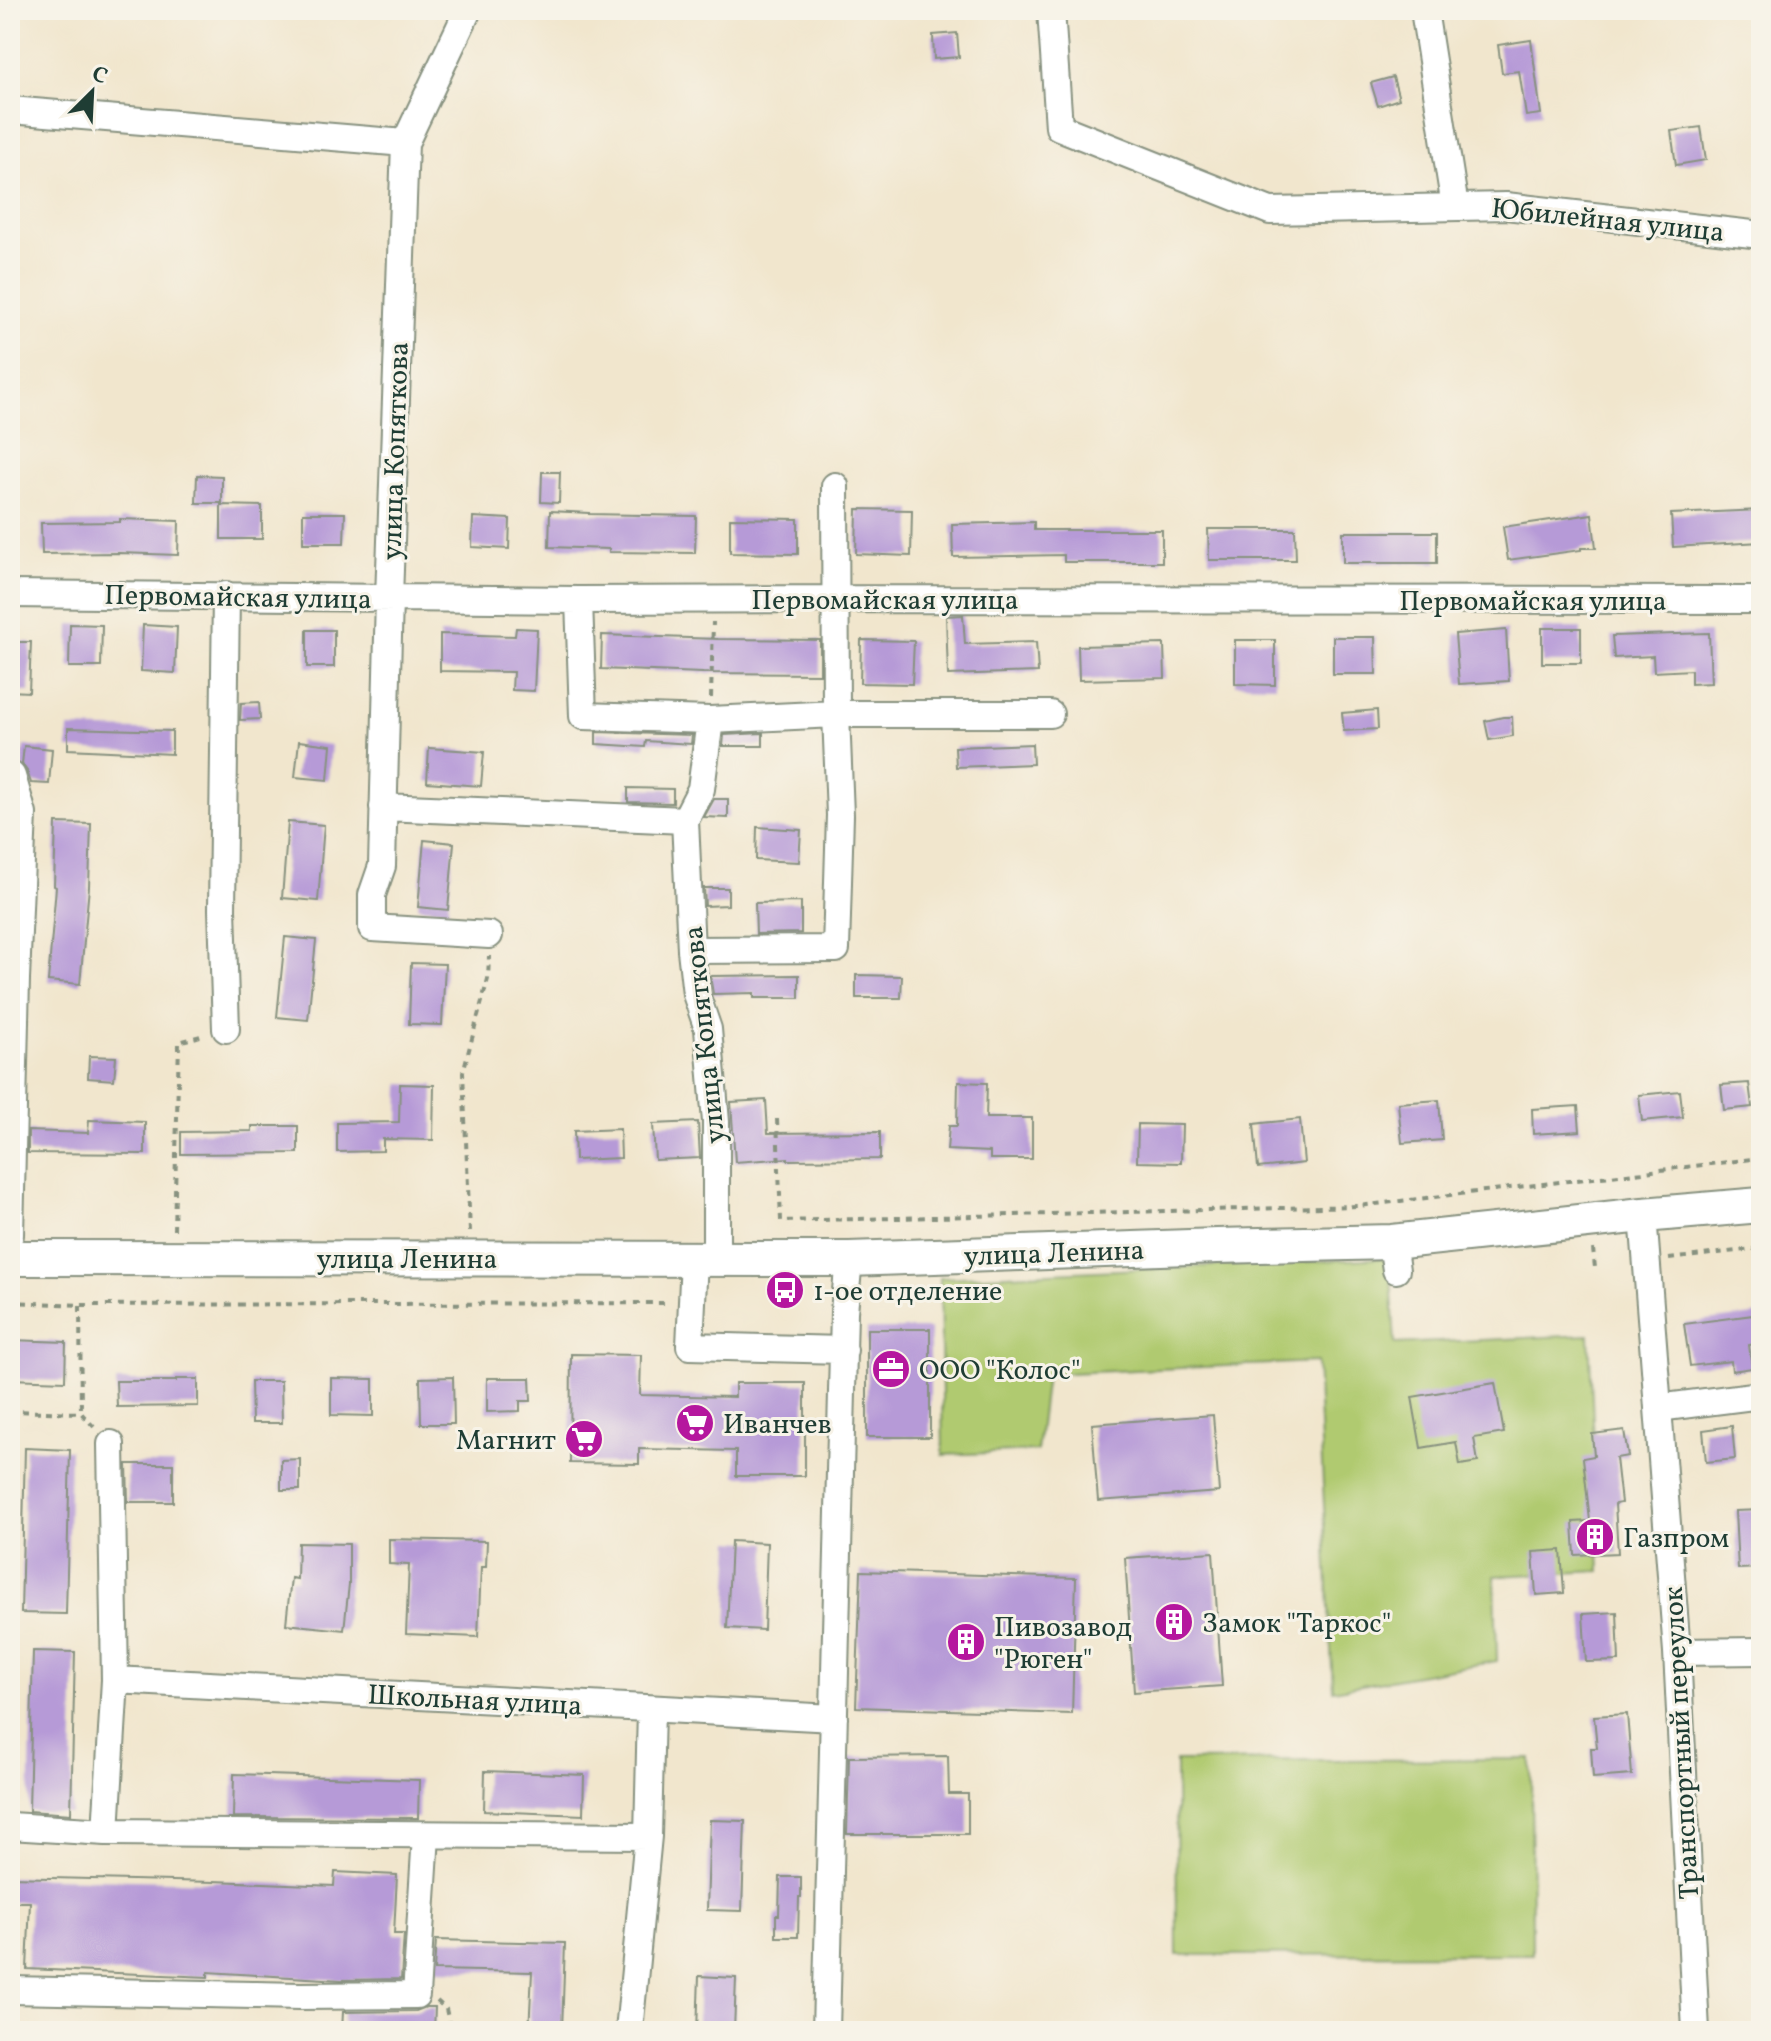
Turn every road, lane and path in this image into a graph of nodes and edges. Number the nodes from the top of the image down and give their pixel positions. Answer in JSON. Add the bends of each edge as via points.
{"nodes":[{"id":1,"x":468,"y":10,"type":"edge"},
{"id":2,"x":1051,"y":10,"type":"edge"},
{"id":3,"x":1424,"y":10,"type":"edge"},
{"id":4,"x":10,"y":110,"type":"edge"},
{"id":5,"x":405,"y":143,"type":"junction"},
{"id":6,"x":1455,"y":207,"type":"junction"},
{"id":7,"x":1761,"y":235,"type":"edge"},
{"id":8,"x":835,"y":486,"type":"dead end"},
{"id":9,"x":10,"y":594,"type":"edge"},
{"id":10,"x":226,"y":595,"type":"junction"},
{"id":11,"x":389,"y":598,"type":"junction"},
{"id":12,"x":713,"y":599,"type":"junction"},
{"id":13,"x":834,"y":599,"type":"junction"},
{"id":14,"x":579,"y":600,"type":"junction"},
{"id":15,"x":1761,"y":600,"type":"edge"},
{"id":16,"x":836,"y":714,"type":"junction"},
{"id":17,"x":1050,"y":714,"type":"dead end"},
{"id":18,"x":710,"y":720,"type":"junction"},
{"id":19,"x":10,"y":774,"type":"edge"},
{"id":20,"x":383,"y":807,"type":"junction"},
{"id":21,"x":685,"y":820,"type":"junction"},
{"id":22,"x":489,"y":935,"type":"joint"},
{"id":23,"x":691,"y":950,"type":"junction"},
{"id":24,"x":13,"y":978,"type":"edge"},
{"id":25,"x":226,"y":1029,"type":"joint"},
{"id":26,"x":777,"y":1119,"type":"dead end"},
{"id":27,"x":1761,"y":1158,"type":"edge"},
{"id":28,"x":1761,"y":1205,"type":"edge"},
{"id":29,"x":1643,"y":1215,"type":"junction"},
{"id":30,"x":10,"y":1235,"type":"edge"},
{"id":31,"x":1761,"y":1248,"type":"edge"},
{"id":32,"x":10,"y":1258,"type":"edge"},
{"id":33,"x":472,"y":1258,"type":"junction"},
{"id":34,"x":705,"y":1258,"type":"junction"},
{"id":35,"x":173,"y":1259,"type":"junction"},
{"id":36,"x":849,"y":1259,"type":"junction"},
{"id":37,"x":1646,"y":1261,"type":"junction"},
{"id":38,"x":10,"y":1302,"type":"edge"},
{"id":39,"x":692,"y":1302,"type":"junction"},
{"id":40,"x":80,"y":1305,"type":"junction"},
{"id":41,"x":844,"y":1350,"type":"junction"},
{"id":42,"x":1761,"y":1395,"type":"edge"},
{"id":43,"x":1658,"y":1408,"type":"junction"},
{"id":44,"x":10,"y":1411,"type":"edge"},
{"id":45,"x":81,"y":1413,"type":"junction"},
{"id":46,"x":111,"y":1444,"type":"joint"},
{"id":47,"x":1761,"y":1651,"type":"edge"},
{"id":48,"x":1677,"y":1652,"type":"junction"},
{"id":49,"x":115,"y":1680,"type":"junction"},
{"id":50,"x":651,"y":1709,"type":"junction"},
{"id":51,"x":834,"y":1718,"type":"junction"},
{"id":52,"x":10,"y":1826,"type":"edge"},
{"id":53,"x":106,"y":1832,"type":"junction"},
{"id":54,"x":426,"y":1835,"type":"junction"},
{"id":55,"x":648,"y":1836,"type":"junction"},
{"id":56,"x":10,"y":1990,"type":"edge"},
{"id":57,"x":629,"y":2031,"type":"edge"},
{"id":58,"x":826,"y":2031,"type":"edge"},
{"id":59,"x":1696,"y":2031,"type":"edge"}],
"edges":[{"from":1,"to":5,"type":"street"},
{"from":2,"to":6,"type":"street","name":"Юбилейная улица","via":[[1059,127],[1270,211]]},
{"from":3,"to":6,"type":"street","name":"Юбилейная улица"},
{"from":4,"to":5,"type":"street"},
{"from":5,"to":11,"type":"street","name":"улица Копяткова"},
{"from":6,"to":7,"type":"street","name":"Юбилейная улица","via":[[1506,206]]},
{"from":8,"to":13,"type":"street"},
{"from":9,"to":10,"type":"street","name":"Первомайская улица"},
{"from":10,"to":11,"type":"street","name":"Первомайская улица"},
{"from":10,"to":25,"type":"street"},
{"from":11,"to":14,"type":"street","name":"Первомайская улица"},
{"from":11,"to":20,"type":"street","name":"улица Копяткова"},
{"from":12,"to":13,"type":"street","name":"Первомайская улица"},
{"from":12,"to":14,"type":"street","name":"Первомайская улица"},
{"from":12,"to":18,"type":"path"},
{"from":13,"to":15,"type":"street","name":"Первомайская улица"},
{"from":13,"to":16,"type":"street"},
{"from":14,"to":18,"type":"street","via":[[583,716]]},
{"from":16,"to":17,"type":"street"},
{"from":16,"to":18,"type":"street"},
{"from":16,"to":23,"type":"street","via":[[836,949]]},
{"from":18,"to":21,"type":"street","name":"улица Копяткова","via":[[701,789]]},
{"from":19,"to":24,"type":"street","via":[[23,814]]},
{"from":20,"to":21,"type":"street"},
{"from":20,"to":22,"type":"street","name":"улица Копяткова","via":[[382,866],[372,895],[372,928]]},
{"from":21,"to":23,"type":"street","name":"улица Копяткова"},
{"from":22,"to":33,"type":"path","via":[[488,979],[463,1072]]},
{"from":23,"to":34,"type":"street","name":"улица Копяткова","via":[[696,994],[708,1029],[716,1122]]},
{"from":24,"to":30,"type":"street"},
{"from":25,"to":35,"type":"path","via":[[179,1042]]},
{"from":26,"to":27,"type":"path","via":[[781,1221],[1359,1206]]},
{"from":28,"to":29,"type":"main road","name":"улица Ленина"},
{"from":29,"to":36,"type":"main road","name":"улица Ленина","via":[[1394,1256],[1217,1246]]},
{"from":29,"to":37,"type":"street","name":"Транспортный переулок"},
{"from":31,"to":37,"type":"path"},
{"from":32,"to":35,"type":"main road","name":"улица Ленина"},
{"from":33,"to":34,"type":"main road","name":"улица Ленина"},
{"from":33,"to":35,"type":"main road","name":"улица Ленина"},
{"from":34,"to":36,"type":"main road","name":"улица Ленина"},
{"from":34,"to":39,"type":"street","name":"улица Копяткова"},
{"from":36,"to":41,"type":"street"},
{"from":37,"to":43,"type":"street","name":"Транспортный переулок"},
{"from":38,"to":40,"type":"path"},
{"from":39,"to":40,"type":"path"},
{"from":39,"to":41,"type":"street","name":"улица Копяткова","via":[[690,1346]]},
{"from":40,"to":45,"type":"path"},
{"from":41,"to":51,"type":"street"},
{"from":42,"to":43,"type":"street"},
{"from":43,"to":48,"type":"street","name":"Транспортный переулок"},
{"from":44,"to":45,"type":"path"},
{"from":45,"to":46,"type":"path"},
{"from":46,"to":49,"type":"street"},
{"from":47,"to":48,"type":"street"},
{"from":48,"to":59,"type":"street","name":"Транспортный переулок"},
{"from":49,"to":50,"type":"street","name":"Школьная улица"},
{"from":49,"to":53,"type":"street"},
{"from":50,"to":51,"type":"street","name":"Школьная улица"},
{"from":50,"to":55,"type":"street"},
{"from":51,"to":58,"type":"street"},
{"from":52,"to":53,"type":"street"},
{"from":53,"to":54,"type":"street"},
{"from":54,"to":55,"type":"street"},
{"from":54,"to":56,"type":"street","via":[[416,1995]]},
{"from":55,"to":57,"type":"street"}]}
